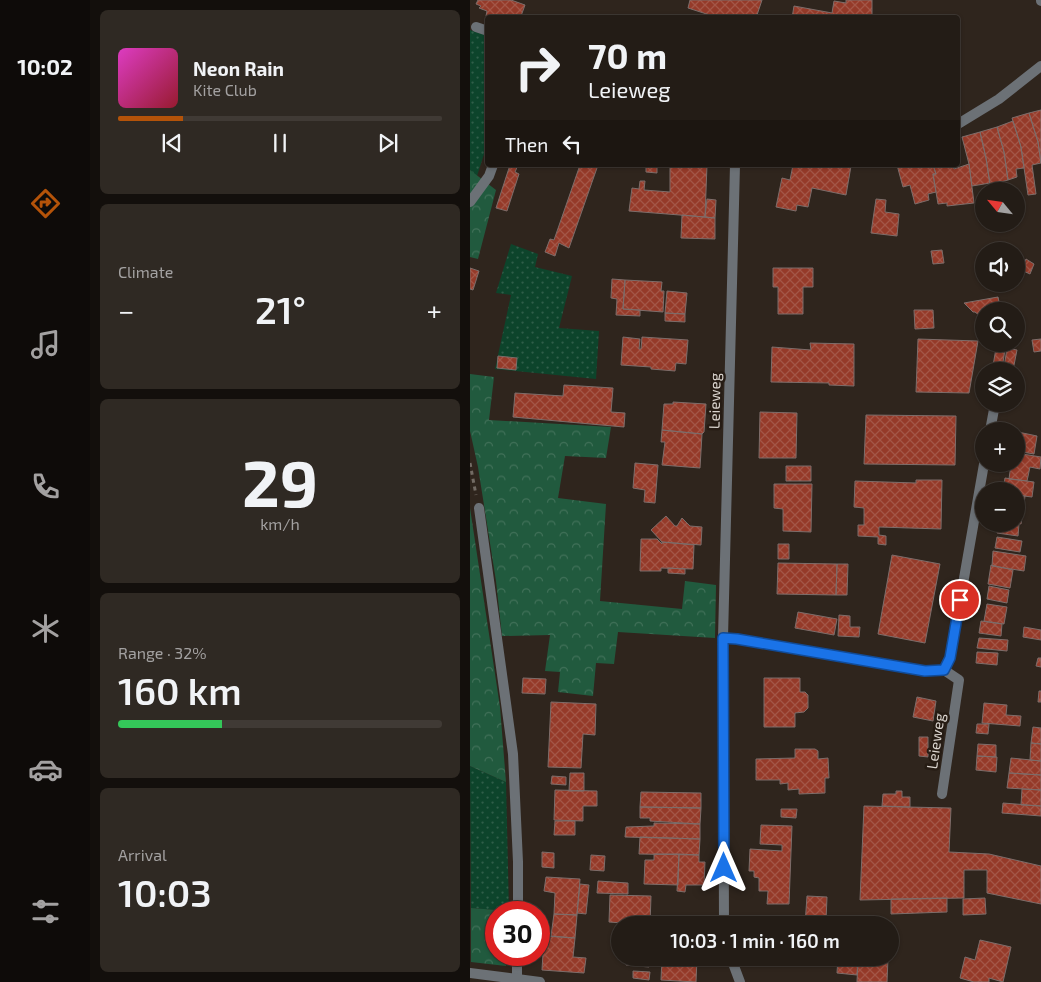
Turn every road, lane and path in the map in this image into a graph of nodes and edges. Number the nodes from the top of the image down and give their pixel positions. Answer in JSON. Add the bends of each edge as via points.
{"nodes":[{"id":1,"x":476,"y":27,"type":"dead end"},
{"id":2,"x":485,"y":30,"type":"edge"},
{"id":3,"x":1041,"y":66,"type":"edge"},
{"id":4,"x":960,"y":123,"type":"edge"},
{"id":5,"x":492,"y":167,"type":"edge"},
{"id":6,"x":734,"y":167,"type":"edge"},
{"id":7,"x":470,"y":202,"type":"edge"},
{"id":8,"x":470,"y":463,"type":"edge"},
{"id":9,"x":983,"y":472,"type":"edge"},
{"id":10,"x":479,"y":508,"type":"joint"},
{"id":11,"x":723,"y":638,"type":"junction"},
{"id":12,"x":944,"y":670,"type":"junction"},
{"id":13,"x":942,"y":794,"type":"dead end"},
{"id":14,"x":518,"y":901,"type":"edge"},
{"id":15,"x":724,"y":916,"type":"edge"},
{"id":16,"x":517,"y":966,"type":"edge"},
{"id":17,"x":734,"y":966,"type":"edge"},
{"id":18,"x":470,"y":973,"type":"edge"},
{"id":19,"x":517,"y":980,"type":"junction"},
{"id":20,"x":540,"y":982,"type":"edge"},
{"id":21,"x":740,"y":982,"type":"edge"}],
"edges":[{"from":1,"to":2,"type":"street"},
{"from":3,"to":4,"type":"street","via":[[999,99]]},
{"from":5,"to":7,"type":"street"},
{"from":6,"to":11,"type":"street","name":"Leieweg"},
{"from":8,"to":10,"type":"path"},
{"from":9,"to":12,"type":"street","via":[[950,658]]},
{"from":10,"to":14,"type":"street","via":[[513,754]]},
{"from":11,"to":12,"type":"street","via":[[925,671]]},
{"from":11,"to":15,"type":"street","name":"Leieweg"},
{"from":12,"to":13,"type":"street","name":"Leieweg","via":[[959,680]]},
{"from":16,"to":19,"type":"street"},
{"from":17,"to":21,"type":"street"},
{"from":18,"to":19,"type":"street"},
{"from":19,"to":20,"type":"street"}]}
